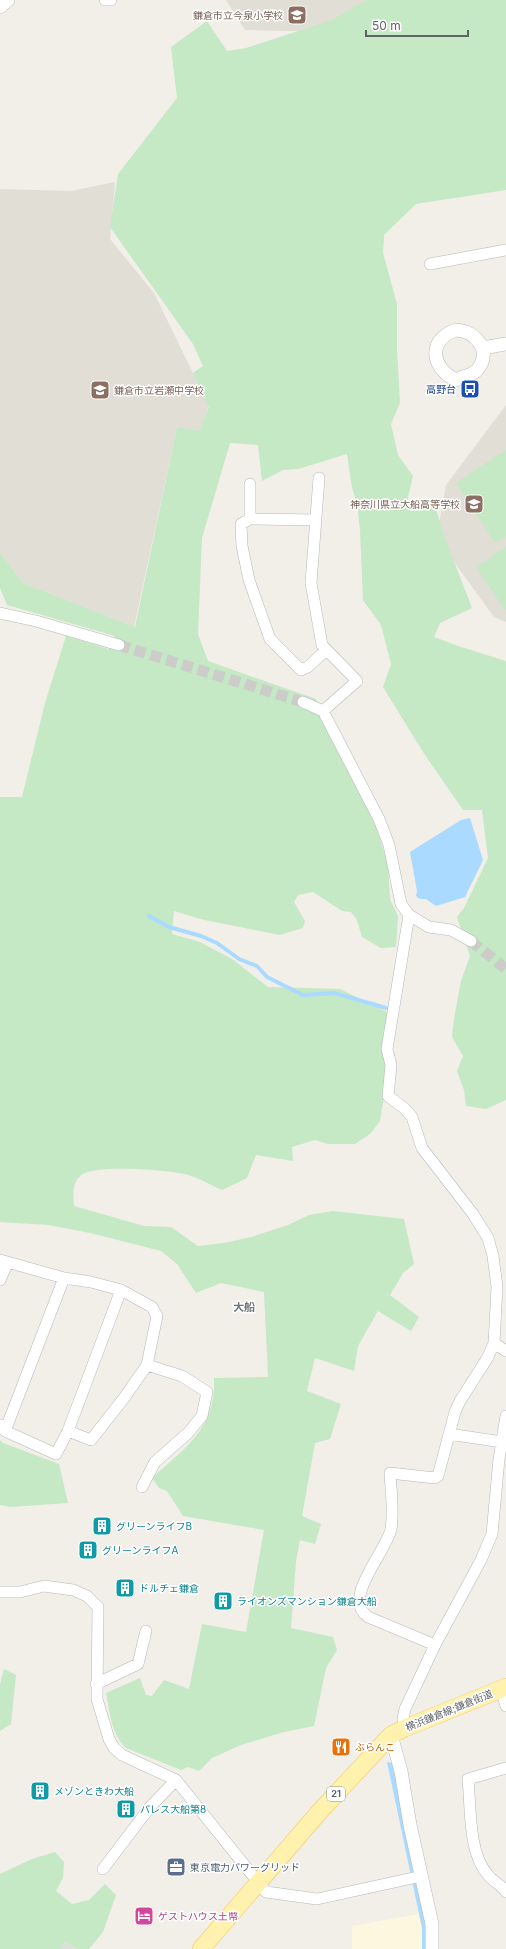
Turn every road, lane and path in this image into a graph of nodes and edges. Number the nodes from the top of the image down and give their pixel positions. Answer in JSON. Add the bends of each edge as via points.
{"nodes":[{"id":1,"x":8,"y":0,"type":"edge"},
{"id":2,"x":105,"y":0,"type":"edge"},
{"id":3,"x":111,"y":0,"type":"edge"},
{"id":4,"x":0,"y":7,"type":"edge"},
{"id":5,"x":506,"y":250,"type":"edge"},
{"id":6,"x":430,"y":264,"type":"dead end"},
{"id":7,"x":506,"y":344,"type":"edge"},
{"id":8,"x":483,"y":348,"type":"dead end"},
{"id":9,"x":318,"y":478,"type":"dead end"},
{"id":10,"x":250,"y":484,"type":"dead end"},
{"id":11,"x":250,"y":519,"type":"junction"},
{"id":12,"x":316,"y":520,"type":"junction"},
{"id":13,"x":0,"y":613,"type":"edge"},
{"id":14,"x":119,"y":645,"type":"tunnel mouth"},
{"id":15,"x":326,"y":650,"type":"junction"},
{"id":16,"x":303,"y":702,"type":"tunnel mouth"},
{"id":17,"x":323,"y":711,"type":"junction"},
{"id":18,"x":409,"y":915,"type":"junction"},
{"id":19,"x":471,"y":941,"type":"tunnel mouth"},
{"id":20,"x":3,"y":1262,"type":"edge"},
{"id":21,"x":64,"y":1278,"type":"junction"},
{"id":22,"x":0,"y":1280,"type":"edge"},
{"id":23,"x":121,"y":1290,"type":"junction"},
{"id":24,"x":494,"y":1343,"type":"junction"},
{"id":25,"x":506,"y":1350,"type":"edge"},
{"id":26,"x":147,"y":1365,"type":"junction"},
{"id":27,"x":506,"y":1416,"type":"edge"},
{"id":28,"x":2,"y":1428,"type":"edge"},
{"id":29,"x":68,"y":1431,"type":"junction"},
{"id":30,"x":449,"y":1434,"type":"junction"},
{"id":31,"x":502,"y":1442,"type":"junction"},
{"id":32,"x":142,"y":1487,"type":"dead end"},
{"id":33,"x":501,"y":1504,"type":"edge"},
{"id":34,"x":0,"y":1592,"type":"edge"},
{"id":35,"x":146,"y":1631,"type":"dead end"},
{"id":36,"x":435,"y":1645,"type":"junction"},
{"id":37,"x":96,"y":1684,"type":"junction"},
{"id":38,"x":503,"y":1688,"type":"edge"},
{"id":39,"x":506,"y":1706,"type":"edge"},
{"id":40,"x":398,"y":1732,"type":"junction"},
{"id":41,"x":506,"y":1768,"type":"edge"},
{"id":42,"x":176,"y":1780,"type":"junction"},
{"id":43,"x":103,"y":1869,"type":"dead end"},
{"id":44,"x":422,"y":1876,"type":"junction"},
{"id":45,"x":257,"y":1882,"type":"junction"},
{"id":46,"x":506,"y":1892,"type":"edge"},
{"id":47,"x":201,"y":1949,"type":"edge"},
{"id":48,"x":432,"y":1949,"type":"edge"}],
"edges":[{"from":1,"to":4,"type":"street"},
{"from":2,"to":3,"type":"street"},
{"from":5,"to":6,"type":"street"},
{"from":7,"to":8,"type":"street"},
{"from":9,"to":12,"type":"street"},
{"from":10,"to":11,"type":"street"},
{"from":11,"to":12,"type":"street"},
{"from":11,"to":15,"type":"street","via":[[241,524],[242,546],[249,580],[270,639],[300,670],[308,667]]},
{"from":12,"to":15,"type":"street","via":[[312,583],[322,645]]},
{"from":13,"to":14,"type":"street"},
{"from":15,"to":17,"type":"street","via":[[357,681]]},
{"from":16,"to":17,"type":"street"},
{"from":17,"to":18,"type":"street","via":[[379,819],[389,845],[401,904]]},
{"from":18,"to":19,"type":"street","via":[[428,927],[452,930]]},
{"from":18,"to":24,"type":"street","via":[[387,1049],[391,1066],[388,1096],[412,1117],[422,1148],[464,1200],[488,1238],[497,1287]]},
{"from":20,"to":21,"type":"street"},
{"from":20,"to":22,"type":"street"},
{"from":21,"to":23,"type":"street"},
{"from":21,"to":28,"type":"street"},
{"from":23,"to":26,"type":"street","via":[[152,1307],[157,1316]]},
{"from":23,"to":29,"type":"street"},
{"from":24,"to":25,"type":"street"},
{"from":24,"to":30,"type":"street","via":[[481,1370],[460,1401]]},
{"from":26,"to":29,"type":"street","via":[[91,1440]]},
{"from":26,"to":32,"type":"street","via":[[182,1376],[207,1392],[202,1416],[188,1434],[155,1462]]},
{"from":27,"to":31,"type":"street"},
{"from":28,"to":29,"type":"street","via":[[56,1454]]},
{"from":30,"to":31,"type":"street"},
{"from":30,"to":36,"type":"street","via":[[438,1476],[435,1478],[390,1473],[391,1528],[388,1538],[369,1569],[359,1604],[362,1613],[368,1617]]},
{"from":31,"to":33,"type":"street"},
{"from":33,"to":36,"type":"street","via":[[484,1553]]},
{"from":34,"to":37,"type":"street","via":[[20,1592],[44,1586],[73,1590],[86,1596],[98,1607]]},
{"from":35,"to":37,"type":"street","via":[[138,1664]]},
{"from":36,"to":40,"type":"street","via":[[405,1710]]},
{"from":37,"to":42,"type":"street","via":[[109,1739],[114,1748],[122,1755]]},
{"from":38,"to":39,"type":"street"},
{"from":38,"to":40,"type":"main road","name":"横浜鎌倉線;鎌倉街道","number":"21"},
{"from":40,"to":44,"type":"street","via":[[410,1825]]},
{"from":40,"to":45,"type":"main road","name":"横浜鎌倉線;鎌倉街道","number":"21","via":[[371,1755]]},
{"from":41,"to":46,"type":"street","via":[[468,1779],[476,1855],[488,1876],[503,1886]]},
{"from":42,"to":43,"type":"street","via":[[150,1807]]},
{"from":42,"to":45,"type":"street"},
{"from":44,"to":45,"type":"street","via":[[317,1899],[269,1893]]},
{"from":44,"to":48,"type":"street","via":[[432,1924]]},
{"from":45,"to":47,"type":"main road","name":"横浜鎌倉線;鎌倉街道","number":"21"}]}
